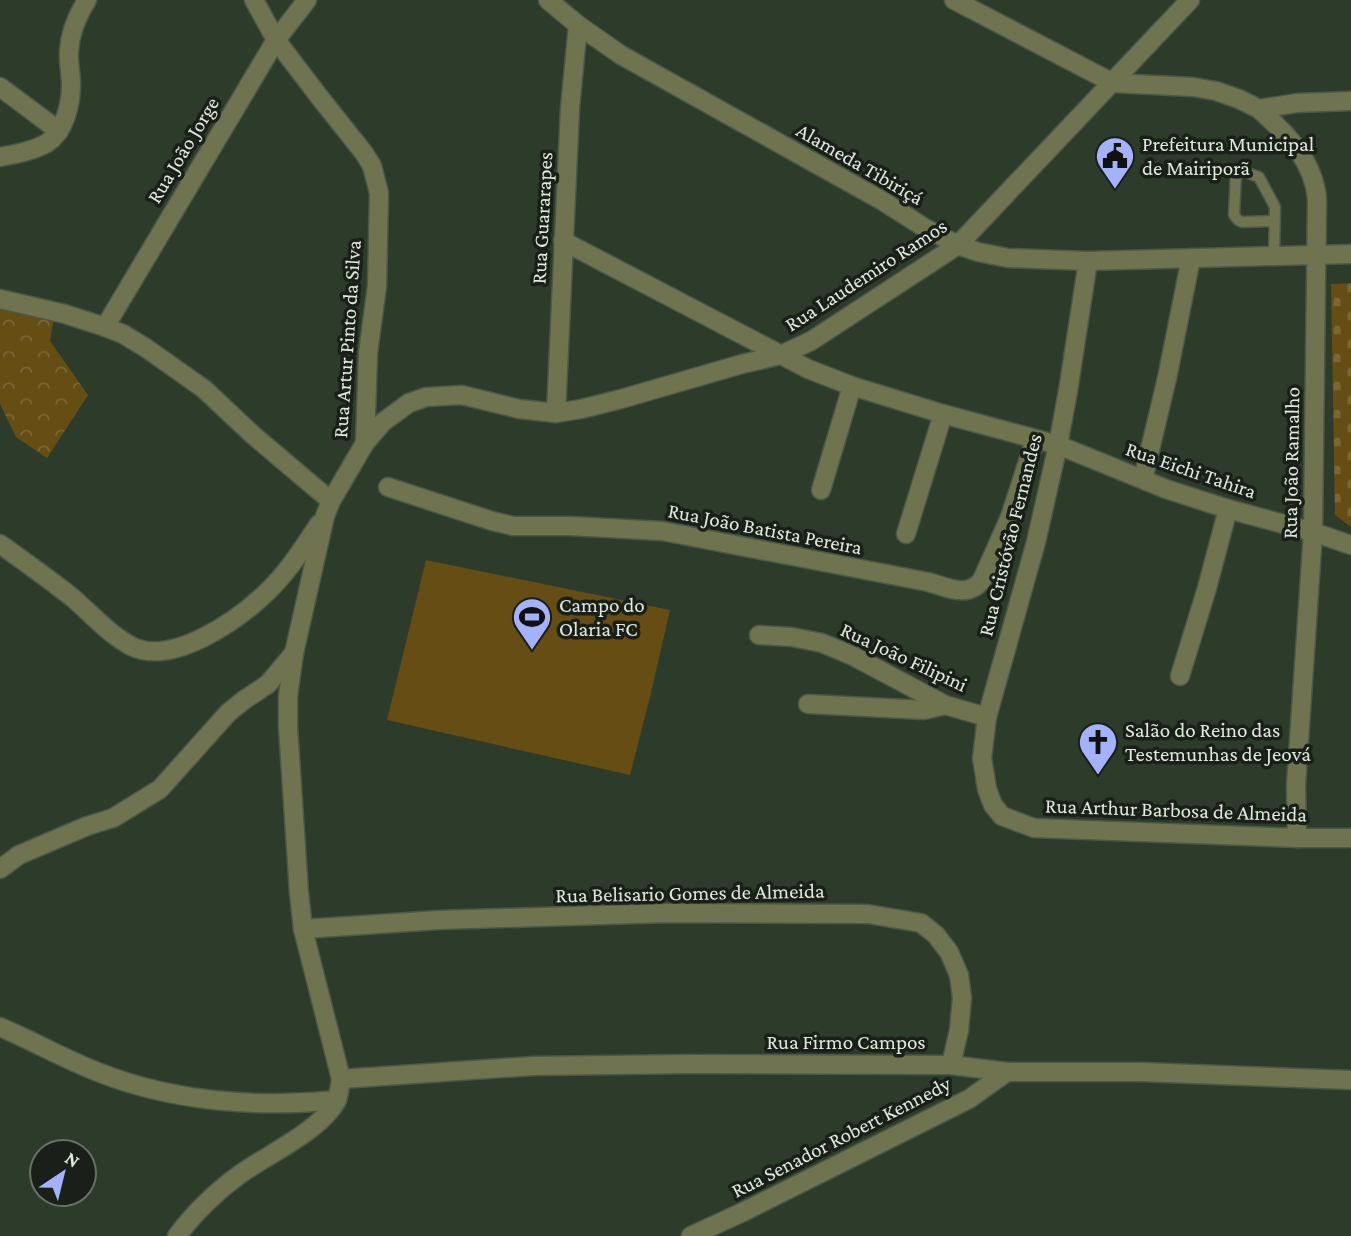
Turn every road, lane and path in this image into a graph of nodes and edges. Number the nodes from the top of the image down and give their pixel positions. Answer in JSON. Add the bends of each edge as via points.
{"nodes":[{"id":1,"x":87,"y":0,"type":"edge"},
{"id":2,"x":254,"y":0,"type":"edge"},
{"id":3,"x":307,"y":0,"type":"edge"},
{"id":4,"x":548,"y":0,"type":"edge"},
{"id":5,"x":954,"y":0,"type":"edge"},
{"id":6,"x":1191,"y":0,"type":"edge"},
{"id":7,"x":578,"y":25,"type":"junction"},
{"id":8,"x":276,"y":40,"type":"junction"},
{"id":9,"x":1113,"y":82,"type":"junction"},
{"id":10,"x":0,"y":87,"type":"edge"},
{"id":11,"x":1351,"y":101,"type":"edge"},
{"id":12,"x":1259,"y":109,"type":"junction"},
{"id":13,"x":59,"y":131,"type":"junction"},
{"id":14,"x":0,"y":158,"type":"edge"},
{"id":15,"x":1275,"y":221,"type":"junction"},
{"id":16,"x":563,"y":241,"type":"junction"},
{"id":17,"x":958,"y":245,"type":"junction"},
{"id":18,"x":1351,"y":254,"type":"edge"},
{"id":19,"x":1315,"y":255,"type":"junction"},
{"id":20,"x":1274,"y":257,"type":"junction"},
{"id":21,"x":1191,"y":258,"type":"junction"},
{"id":22,"x":1088,"y":261,"type":"junction"},
{"id":23,"x":0,"y":299,"type":"edge"},
{"id":24,"x":105,"y":327,"type":"junction"},
{"id":25,"x":781,"y":355,"type":"junction"},
{"id":26,"x":852,"y":386,"type":"junction"},
{"id":27,"x":555,"y":413,"type":"junction"},
{"id":28,"x":943,"y":414,"type":"junction"},
{"id":29,"x":1035,"y":440,"type":"junction"},
{"id":30,"x":365,"y":443,"type":"junction"},
{"id":31,"x":1058,"y":445,"type":"junction"},
{"id":32,"x":1143,"y":479,"type":"junction"},
{"id":33,"x":388,"y":488,"type":"dead end"},
{"id":34,"x":821,"y":490,"type":"dead end"},
{"id":35,"x":328,"y":508,"type":"junction"},
{"id":36,"x":1228,"y":509,"type":"junction"},
{"id":37,"x":1314,"y":532,"type":"junction"},
{"id":38,"x":906,"y":534,"type":"dead end"},
{"id":39,"x":0,"y":544,"type":"edge"},
{"id":40,"x":1351,"y":545,"type":"edge"},
{"id":41,"x":760,"y":635,"type":"dead end"},
{"id":42,"x":294,"y":653,"type":"junction"},
{"id":43,"x":1180,"y":676,"type":"dead end"},
{"id":44,"x":808,"y":704,"type":"dead end"},
{"id":45,"x":945,"y":705,"type":"junction"},
{"id":46,"x":987,"y":717,"type":"junction"},
{"id":47,"x":1002,"y":817,"type":"joint"},
{"id":48,"x":1297,"y":838,"type":"junction"},
{"id":49,"x":1351,"y":838,"type":"edge"},
{"id":50,"x":0,"y":850,"type":"edge"},
{"id":51,"x":19,"y":855,"type":"junction"},
{"id":52,"x":0,"y":869,"type":"edge"},
{"id":53,"x":303,"y":929,"type":"junction"},
{"id":54,"x":0,"y":1027,"type":"edge"},
{"id":55,"x":951,"y":1065,"type":"junction"},
{"id":56,"x":1007,"y":1072,"type":"junction"},
{"id":57,"x":341,"y":1079,"type":"junction"},
{"id":58,"x":1351,"y":1080,"type":"edge"},
{"id":59,"x":337,"y":1100,"type":"junction"},
{"id":60,"x":177,"y":1236,"type":"edge"},
{"id":61,"x":691,"y":1236,"type":"edge"}],
"edges":[{"from":1,"to":13,"type":"street","via":[[72,33],[70,101]]},
{"from":2,"to":8,"type":"street","name":"Rua Artur Pinto da Silva"},
{"from":3,"to":8,"type":"street","name":"Rua João Jorge"},
{"from":4,"to":7,"type":"street","name":"Alameda Tibiriçá"},
{"from":5,"to":9,"type":"street"},
{"from":6,"to":9,"type":"street","name":"Rua Laudemiro Ramos"},
{"from":7,"to":16,"type":"street","name":"Rua Guararapes"},
{"from":7,"to":17,"type":"street","name":"Alameda Tibiriçá","via":[[621,55]]},
{"from":8,"to":24,"type":"street","name":"Rua João Jorge"},
{"from":8,"to":30,"type":"street","name":"Rua Artur Pinto da Silva","via":[[364,153],[379,193]]},
{"from":9,"to":12,"type":"street","via":[[1205,89]]},
{"from":9,"to":17,"type":"street","name":"Rua Laudemiro Ramos"},
{"from":10,"to":13,"type":"street"},
{"from":11,"to":12,"type":"street"},
{"from":12,"to":19,"type":"street","name":"Rua João Ramalho","via":[[1286,136],[1316,184]]},
{"from":13,"to":14,"type":"street","via":[[45,144]]},
{"from":15,"to":15,"type":"lane","via":[[1275,207],[1259,177],[1236,173],[1234,215],[1238,220]]},
{"from":15,"to":20,"type":"lane"},
{"from":16,"to":25,"type":"street","name":"Rua Eichi Tahira"},
{"from":16,"to":27,"type":"street","name":"Rua Guararapes"},
{"from":17,"to":22,"type":"street","name":"Alameda Tibiriçá","via":[[1008,258]]},
{"from":17,"to":25,"type":"street","name":"Rua Laudemiro Ramos","via":[[811,341]]},
{"from":18,"to":19,"type":"street","name":"Alameda Tibiriçá"},
{"from":19,"to":20,"type":"street","name":"Alameda Tibiriçá"},
{"from":19,"to":37,"type":"street","name":"Rua João Ramalho"},
{"from":20,"to":21,"type":"street","name":"Alameda Tibiriçá"},
{"from":21,"to":22,"type":"street","name":"Alameda Tibiriçá"},
{"from":21,"to":32,"type":"street"},
{"from":22,"to":31,"type":"street","name":"Rua Cristóvão Fernandes"},
{"from":23,"to":24,"type":"street"},
{"from":24,"to":35,"type":"street","via":[[146,348],[204,389]]},
{"from":25,"to":26,"type":"street","name":"Rua Eichi Tahira"},
{"from":25,"to":27,"type":"street","name":"Rua Laudemiro Ramos"},
{"from":26,"to":28,"type":"street","name":"Rua Eichi Tahira"},
{"from":26,"to":34,"type":"street"},
{"from":27,"to":30,"type":"street","name":"Rua Laudemiro Ramos","via":[[462,395],[426,397],[383,422]]},
{"from":28,"to":29,"type":"street","name":"Rua Eichi Tahira"},
{"from":28,"to":38,"type":"street"},
{"from":29,"to":31,"type":"street","name":"Rua Eichi Tahira"},
{"from":29,"to":33,"type":"street","name":"Rua João Batista Pereira","via":[[1010,517],[982,580],[976,588],[963,591],[662,531],[513,526]]},
{"from":30,"to":35,"type":"street","name":"Rua Artur Pinto da Silva"},
{"from":31,"to":32,"type":"street","name":"Rua Eichi Tahira"},
{"from":31,"to":46,"type":"street","name":"Rua Cristóvão Fernandes"},
{"from":32,"to":36,"type":"street","name":"Rua Eichi Tahira"},
{"from":35,"to":39,"type":"street","via":[[292,565],[267,592],[196,641],[168,651],[131,646]]},
{"from":35,"to":42,"type":"street","name":"Rua Artur Pinto da Silva"},
{"from":36,"to":37,"type":"street","name":"Rua Eichi Tahira"},
{"from":36,"to":43,"type":"street"},
{"from":37,"to":40,"type":"street","name":"Rua Eichi Tahira"},
{"from":37,"to":48,"type":"street","name":"Rua João Ramalho","via":[[1296,785]]},
{"from":41,"to":45,"type":"street","name":"Rua João Filipini","via":[[822,643]]},
{"from":42,"to":51,"type":"street","via":[[268,684],[228,713],[160,789],[113,818]]},
{"from":42,"to":53,"type":"street","name":"Rua Artur Pinto da Silva","via":[[288,727]]},
{"from":44,"to":45,"type":"street","via":[[924,710]]},
{"from":45,"to":46,"type":"street","name":"Rua João Filipini"},
{"from":46,"to":47,"type":"street","name":"Rua Cristóvão Fernandes","via":[[982,758],[987,789]]},
{"from":47,"to":48,"type":"street","name":"Rua Arthur Barbosa de Almeida","via":[[1034,828]]},
{"from":48,"to":49,"type":"street","name":"Rua Arthur Barbosa de Almeida"},
{"from":50,"to":51,"type":"street"},
{"from":51,"to":52,"type":"street"},
{"from":53,"to":55,"type":"street","name":"Rua Belisario Gomes de Almeida","via":[[668,913],[868,914],[921,923],[936,935],[960,975],[959,1030]]},
{"from":53,"to":57,"type":"street","name":"Rua Artur Pinto da Silva"},
{"from":54,"to":59,"type":"street","via":[[101,1074],[170,1094],[273,1103]]},
{"from":55,"to":56,"type":"street","name":"Rua Firmo Campos"},
{"from":55,"to":57,"type":"street","name":"Rua Firmo Campos","via":[[533,1066]]},
{"from":56,"to":58,"type":"street","name":"Rua Firmo Campos"},
{"from":56,"to":61,"type":"street","name":"Rua Senador Robert Kennedy","via":[[969,1099]]},
{"from":57,"to":59,"type":"street"},
{"from":59,"to":60,"type":"street","via":[[321,1120],[237,1176]]}]}
